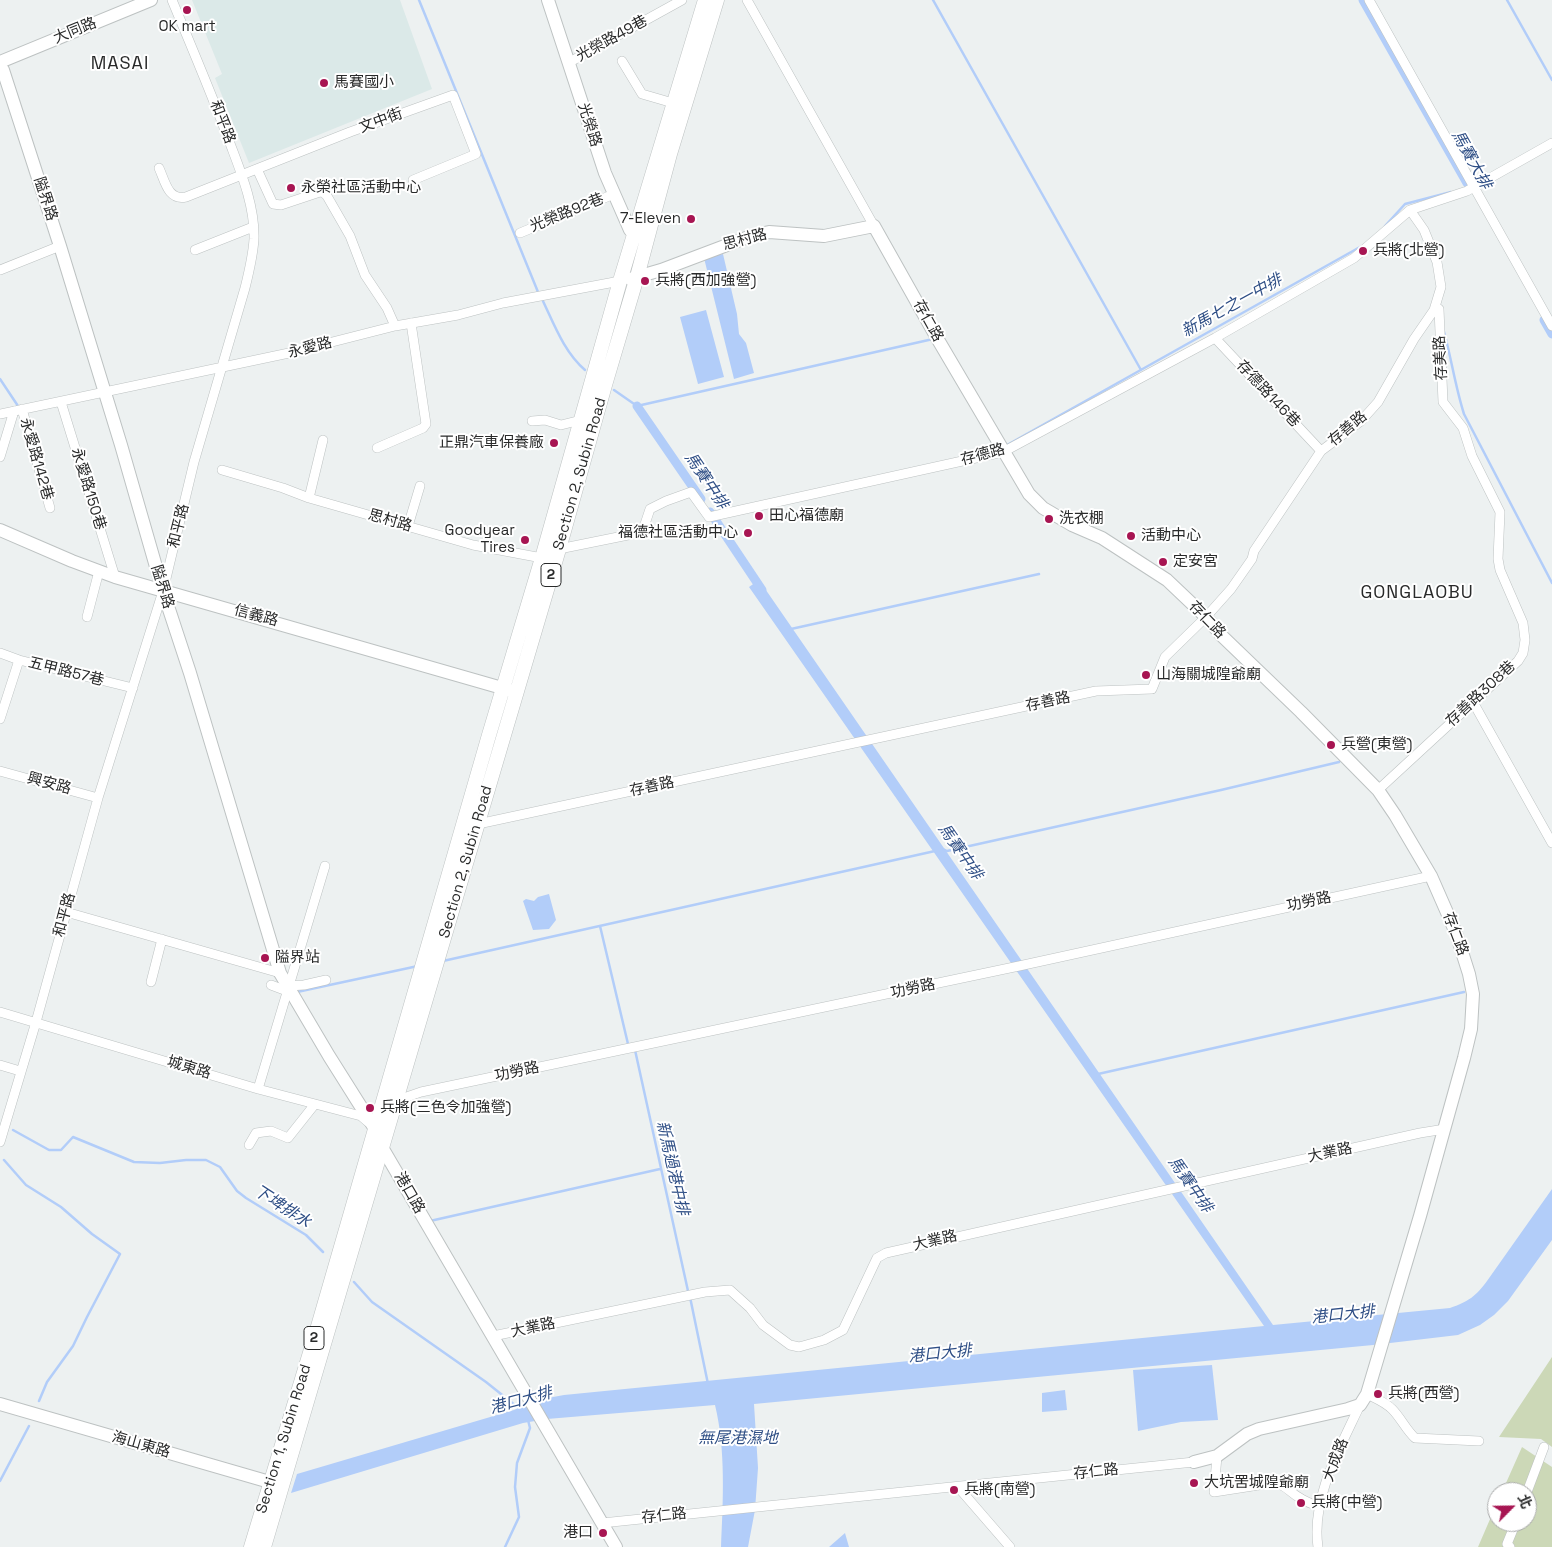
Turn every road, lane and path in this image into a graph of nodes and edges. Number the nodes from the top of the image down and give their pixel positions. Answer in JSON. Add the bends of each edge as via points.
{"nodes":[{"id":1,"x":151,"y":0,"type":"edge"},
{"id":2,"x":172,"y":0,"type":"edge"},
{"id":3,"x":548,"y":0,"type":"edge"},
{"id":4,"x":682,"y":0,"type":"edge"},
{"id":5,"x":705,"y":0,"type":"edge"},
{"id":6,"x":718,"y":0,"type":"edge"},
{"id":7,"x":748,"y":0,"type":"edge"},
{"id":8,"x":1369,"y":0,"type":"edge"},
{"id":9,"x":0,"y":62,"type":"edge"},
{"id":10,"x":622,"y":62,"type":"dead end"},
{"id":11,"x":568,"y":63,"type":"junction"},
{"id":12,"x":0,"y":66,"type":"edge"},
{"id":13,"x":673,"y":103,"type":"junction"},
{"id":14,"x":1552,"y":143,"type":"edge"},
{"id":15,"x":664,"y":153,"type":"junction"},
{"id":16,"x":158,"y":168,"type":"dead end"},
{"id":17,"x":257,"y":169,"type":"junction"},
{"id":18,"x":242,"y":175,"type":"junction"},
{"id":19,"x":413,"y":180,"type":"dead end"},
{"id":20,"x":1471,"y":189,"type":"junction"},
{"id":21,"x":614,"y":194,"type":"junction"},
{"id":22,"x":1410,"y":210,"type":"junction"},
{"id":23,"x":874,"y":226,"type":"junction"},
{"id":24,"x":253,"y":227,"type":"junction"},
{"id":25,"x":520,"y":232,"type":"dead end"},
{"id":26,"x":641,"y":234,"type":"junction"},
{"id":27,"x":60,"y":246,"type":"junction"},
{"id":28,"x":196,"y":250,"type":"dead end"},
{"id":29,"x":0,"y":270,"type":"edge"},
{"id":30,"x":637,"y":278,"type":"junction"},
{"id":31,"x":620,"y":281,"type":"junction"},
{"id":32,"x":1434,"y":310,"type":"junction"},
{"id":33,"x":411,"y":323,"type":"junction"},
{"id":34,"x":395,"y":326,"type":"junction"},
{"id":35,"x":1552,"y":326,"type":"edge"},
{"id":36,"x":1215,"y":338,"type":"junction"},
{"id":37,"x":222,"y":367,"type":"junction"},
{"id":38,"x":105,"y":392,"type":"junction"},
{"id":39,"x":61,"y":402,"type":"junction"},
{"id":40,"x":1449,"y":409,"type":"joint"},
{"id":41,"x":18,"y":410,"type":"junction"},
{"id":42,"x":0,"y":414,"type":"edge"},
{"id":43,"x":581,"y":420,"type":"junction"},
{"id":44,"x":532,"y":421,"type":"dead end"},
{"id":45,"x":323,"y":440,"type":"dead end"},
{"id":46,"x":377,"y":448,"type":"dead end"},
{"id":47,"x":1321,"y":451,"type":"junction"},
{"id":48,"x":1003,"y":452,"type":"junction"},
{"id":49,"x":0,"y":458,"type":"edge"},
{"id":50,"x":222,"y":470,"type":"dead end"},
{"id":51,"x":420,"y":486,"type":"dead end"},
{"id":52,"x":309,"y":498,"type":"junction"},
{"id":53,"x":50,"y":508,"type":"dead end"},
{"id":54,"x":408,"y":526,"type":"junction"},
{"id":55,"x":0,"y":530,"type":"edge"},
{"id":56,"x":559,"y":549,"type":"junction"},
{"id":57,"x":542,"y":558,"type":"junction"},
{"id":58,"x":99,"y":571,"type":"junction"},
{"id":59,"x":115,"y":577,"type":"junction"},
{"id":60,"x":163,"y":591,"type":"junction"},
{"id":61,"x":1206,"y":617,"type":"junction"},
{"id":62,"x":87,"y":618,"type":"dead end"},
{"id":63,"x":0,"y":653,"type":"edge"},
{"id":64,"x":19,"y":660,"type":"junction"},
{"id":65,"x":133,"y":688,"type":"junction"},
{"id":66,"x":509,"y":690,"type":"junction"},
{"id":67,"x":1473,"y":702,"type":"junction"},
{"id":68,"x":0,"y":719,"type":"edge"},
{"id":69,"x":0,"y":771,"type":"edge"},
{"id":70,"x":1378,"y":790,"type":"junction"},
{"id":71,"x":98,"y":798,"type":"junction"},
{"id":72,"x":478,"y":824,"type":"junction"},
{"id":73,"x":1552,"y":843,"type":"edge"},
{"id":74,"x":325,"y":866,"type":"dead end"},
{"id":75,"x":1430,"y":876,"type":"junction"},
{"id":76,"x":66,"y":912,"type":"junction"},
{"id":77,"x":162,"y":939,"type":"junction"},
{"id":78,"x":280,"y":973,"type":"junction"},
{"id":79,"x":326,"y":980,"type":"dead end"},
{"id":80,"x":151,"y":982,"type":"dead end"},
{"id":81,"x":271,"y":985,"type":"dead end"},
{"id":82,"x":288,"y":989,"type":"junction"},
{"id":83,"x":0,"y":1012,"type":"edge"},
{"id":84,"x":36,"y":1022,"type":"junction"},
{"id":85,"x":0,"y":1065,"type":"edge"},
{"id":86,"x":20,"y":1071,"type":"junction"},
{"id":87,"x":258,"y":1089,"type":"junction"},
{"id":88,"x":395,"y":1101,"type":"junction"},
{"id":89,"x":315,"y":1104,"type":"junction"},
{"id":90,"x":375,"y":1129,"type":"junction"},
{"id":91,"x":1445,"y":1129,"type":"junction"},
{"id":92,"x":0,"y":1142,"type":"edge"},
{"id":93,"x":249,"y":1145,"type":"dead end"},
{"id":94,"x":382,"y":1149,"type":"junction"},
{"id":95,"x":324,"y":1324,"type":"junction"},
{"id":96,"x":492,"y":1336,"type":"junction"},
{"id":97,"x":1367,"y":1394,"type":"junction"},
{"id":98,"x":0,"y":1404,"type":"edge"},
{"id":99,"x":1360,"y":1405,"type":"junction"},
{"id":100,"x":1479,"y":1441,"type":"dead end"},
{"id":101,"x":1544,"y":1448,"type":"dead end"},
{"id":102,"x":1217,"y":1456,"type":"junction"},
{"id":103,"x":1194,"y":1462,"type":"joint"},
{"id":104,"x":1531,"y":1482,"type":"edge"},
{"id":105,"x":276,"y":1484,"type":"junction"},
{"id":106,"x":958,"y":1486,"type":"junction"},
{"id":107,"x":1319,"y":1507,"type":"junction"},
{"id":108,"x":602,"y":1523,"type":"junction"},
{"id":109,"x":1512,"y":1532,"type":"edge"},
{"id":110,"x":251,"y":1547,"type":"edge"},
{"id":111,"x":264,"y":1547,"type":"edge"},
{"id":112,"x":616,"y":1547,"type":"edge"},
{"id":113,"x":1010,"y":1547,"type":"edge"},
{"id":114,"x":1318,"y":1547,"type":"edge"},
{"id":115,"x":1510,"y":1547,"type":"edge"}],
"edges":[{"from":1,"to":9,"type":"street","name":"大同路"},
{"from":2,"to":18,"type":"street","name":"和平路"},
{"from":3,"to":11,"type":"street","name":"光榮路"},
{"from":4,"to":11,"type":"street","name":"光榮路49巷"},
{"from":5,"to":13,"type":"main road","name":"Section 2, Subin Road","number":"2"},
{"from":6,"to":15,"type":"main road","name":"Section 2, Subin Road","number":"2"},
{"from":7,"to":23,"type":"street","name":"存仁路"},
{"from":8,"to":20,"type":"street"},
{"from":10,"to":13,"type":"street","via":[[642,94]]},
{"from":11,"to":21,"type":"street","name":"光榮路"},
{"from":12,"to":27,"type":"street","name":"隘界路"},
{"from":13,"to":15,"type":"main road","name":"Section 2, Subin Road","number":"2"},
{"from":14,"to":20,"type":"street"},
{"from":15,"to":26,"type":"main road","name":"Section 2, Subin Road","number":"2"},
{"from":16,"to":18,"type":"street","name":"文中街","via":[[174,197],[179,199]]},
{"from":17,"to":18,"type":"street","name":"文中街"},
{"from":17,"to":19,"type":"street","name":"文中街","via":[[453,95],[476,154]]},
{"from":17,"to":34,"type":"street","via":[[273,204],[281,205],[320,192],[327,196],[350,236],[365,275]]},
{"from":18,"to":24,"type":"street","name":"和平路"},
{"from":20,"to":22,"type":"street"},
{"from":20,"to":35,"type":"street"},
{"from":21,"to":25,"type":"street","name":"光榮路92巷"},
{"from":21,"to":26,"type":"street","name":"光榮路","via":[[630,230]]},
{"from":22,"to":32,"type":"street","via":[[1424,230],[1437,262],[1441,287]]},
{"from":22,"to":36,"type":"street","name":"存德路","via":[[1354,258]]},
{"from":23,"to":30,"type":"street","name":"思村路","via":[[824,236],[769,232]]},
{"from":23,"to":48,"type":"street","name":"存仁路"},
{"from":24,"to":28,"type":"street"},
{"from":24,"to":37,"type":"street","name":"和平路","via":[[247,278]]},
{"from":26,"to":30,"type":"main road","name":"Section 2, Subin Road","number":"2"},
{"from":26,"to":31,"type":"main road","name":"Section 2, Subin Road","number":"2"},
{"from":27,"to":29,"type":"street"},
{"from":27,"to":38,"type":"street","name":"隘界路"},
{"from":30,"to":31,"type":"street","name":"思村路"},
{"from":30,"to":56,"type":"main road","name":"Section 2, Subin Road","number":"2"},
{"from":31,"to":33,"type":"street","name":"永愛路"},
{"from":31,"to":43,"type":"main road","name":"Section 2, Subin Road","number":"2"},
{"from":32,"to":40,"type":"street","name":"存美路","via":[[1438,309],[1444,402]]},
{"from":32,"to":47,"type":"street","name":"存善路","via":[[1378,402],[1361,421]]},
{"from":33,"to":34,"type":"street","name":"永愛路"},
{"from":33,"to":46,"type":"street","via":[[426,424]]},
{"from":34,"to":37,"type":"street","name":"永愛路"},
{"from":36,"to":47,"type":"street","name":"存德路146巷"},
{"from":36,"to":48,"type":"street","name":"存德路"},
{"from":37,"to":38,"type":"street","name":"永愛路"},
{"from":37,"to":60,"type":"street","name":"和平路","via":[[194,462]]},
{"from":38,"to":39,"type":"street","name":"永愛路"},
{"from":38,"to":60,"type":"street","name":"隘界路"},
{"from":39,"to":41,"type":"street","name":"永愛路"},
{"from":39,"to":59,"type":"street","name":"永愛路150巷"},
{"from":40,"to":67,"type":"street","name":"存善路308巷","via":[[1463,428],[1472,456],[1500,512],[1500,570],[1523,624],[1525,640],[1518,662]]},
{"from":41,"to":42,"type":"street","name":"永愛路"},
{"from":41,"to":49,"type":"street"},
{"from":41,"to":53,"type":"street","name":"永愛路142巷"},
{"from":43,"to":44,"type":"street","via":[[561,425],[545,420]]},
{"from":43,"to":57,"type":"main road","name":"Section 2, Subin Road","number":"2"},
{"from":45,"to":52,"type":"street"},
{"from":47,"to":61,"type":"street","name":"存善路","via":[[1254,551],[1252,559]]},
{"from":48,"to":56,"type":"street","name":"存德路","via":[[709,517],[691,492],[650,509],[643,530],[638,533]]},
{"from":48,"to":61,"type":"street","name":"存仁路","via":[[1029,494],[1043,508],[1102,538],[1167,580]]},
{"from":50,"to":52,"type":"street","name":"思村路"},
{"from":51,"to":54,"type":"street"},
{"from":52,"to":54,"type":"street","name":"思村路"},
{"from":54,"to":57,"type":"street","name":"思村路","via":[[472,545]]},
{"from":55,"to":58,"type":"street","name":"信義路"},
{"from":56,"to":57,"type":"street"},
{"from":56,"to":66,"type":"main road","name":"Section 2, Subin Road","number":"2"},
{"from":57,"to":66,"type":"main road","name":"Section 2, Subin Road","number":"2"},
{"from":58,"to":59,"type":"street","name":"信義路"},
{"from":58,"to":62,"type":"street"},
{"from":59,"to":60,"type":"street","name":"信義路"},
{"from":60,"to":65,"type":"street","name":"和平路"},
{"from":60,"to":66,"type":"street","name":"信義路"},
{"from":60,"to":78,"type":"street","name":"隘界路"},
{"from":61,"to":70,"type":"street","name":"存仁路"},
{"from":61,"to":72,"type":"street","name":"存善路","via":[[1165,657],[1152,689],[1096,691]]},
{"from":63,"to":64,"type":"street","name":"五甲路57巷"},
{"from":64,"to":65,"type":"street","name":"五甲路57巷"},
{"from":64,"to":68,"type":"street"},
{"from":65,"to":71,"type":"street","name":"和平路"},
{"from":66,"to":72,"type":"main road","name":"Section 2, Subin Road","number":"2"},
{"from":66,"to":90,"type":"main road","name":"Section 2, Subin Road","number":"2"},
{"from":67,"to":70,"type":"street","name":"存善路308巷"},
{"from":67,"to":73,"type":"street"},
{"from":69,"to":71,"type":"street","name":"興安路"},
{"from":70,"to":75,"type":"street","name":"存仁路"},
{"from":71,"to":76,"type":"street","name":"和平路"},
{"from":72,"to":88,"type":"main road","name":"Section 2, Subin Road","number":"2"},
{"from":74,"to":82,"type":"street"},
{"from":75,"to":88,"type":"street","name":"功勞路","via":[[421,1092]]},
{"from":75,"to":91,"type":"street","name":"存仁路","via":[[1456,933],[1472,994],[1471,1029]]},
{"from":76,"to":77,"type":"street"},
{"from":76,"to":84,"type":"street","name":"和平路"},
{"from":77,"to":78,"type":"street"},
{"from":77,"to":80,"type":"street"},
{"from":78,"to":82,"type":"street","name":"隘界路"},
{"from":79,"to":82,"type":"street"},
{"from":81,"to":82,"type":"street"},
{"from":82,"to":87,"type":"street"},
{"from":82,"to":90,"type":"street","name":"港口路"},
{"from":83,"to":84,"type":"street","name":"城東路"},
{"from":84,"to":86,"type":"street","name":"和平路"},
{"from":84,"to":87,"type":"street","name":"城東路"},
{"from":85,"to":86,"type":"street"},
{"from":86,"to":92,"type":"street","name":"和平路"},
{"from":87,"to":89,"type":"street","name":"城東路"},
{"from":88,"to":94,"type":"main road","name":"Section 2, Subin Road","number":"2"},
{"from":89,"to":90,"type":"street","name":"城東路","via":[[361,1116]]},
{"from":89,"to":93,"type":"street","via":[[288,1138],[271,1131],[256,1133]]},
{"from":90,"to":94,"type":"street","name":"港口路"},
{"from":90,"to":95,"type":"main road","name":"Section 1, Subin Road","number":"2"},
{"from":91,"to":96,"type":"street","name":"大業路","via":[[886,1253],[877,1258],[843,1330],[799,1347],[790,1345],[770,1331],[730,1290],[705,1292]]},
{"from":91,"to":97,"type":"street","name":"存仁路"},
{"from":94,"to":95,"type":"main road","name":"Section 1, Subin Road","number":"2"},
{"from":94,"to":96,"type":"street","name":"港口路"},
{"from":95,"to":105,"type":"main road","name":"Section 1, Subin Road","number":"2"},
{"from":96,"to":108,"type":"street","name":"港口路"},
{"from":97,"to":99,"type":"street"},
{"from":97,"to":100,"type":"street","via":[[1393,1410],[1415,1438]]},
{"from":98,"to":105,"type":"street","name":"海山東路"},
{"from":99,"to":102,"type":"street","name":"存仁路","via":[[1259,1429]]},
{"from":99,"to":107,"type":"street","name":"大成路","via":[[1339,1447]]},
{"from":101,"to":104,"type":"street"},
{"from":102,"to":103,"type":"street","name":"存仁路"},
{"from":102,"to":107,"type":"street","via":[[1214,1492],[1280,1484],[1302,1500]]},
{"from":103,"to":106,"type":"street","name":"存仁路"},
{"from":105,"to":110,"type":"main road","name":"Section 1, Subin Road","number":"2"},
{"from":105,"to":111,"type":"main road","name":"Section 1, Subin Road","number":"2"},
{"from":106,"to":108,"type":"street","name":"存仁路"},
{"from":106,"to":113,"type":"street"},
{"from":107,"to":114,"type":"street","name":"大成路","via":[[1316,1526]]},
{"from":108,"to":112,"type":"street"},
{"from":109,"to":115,"type":"street","via":[[1507,1544]]}]}
